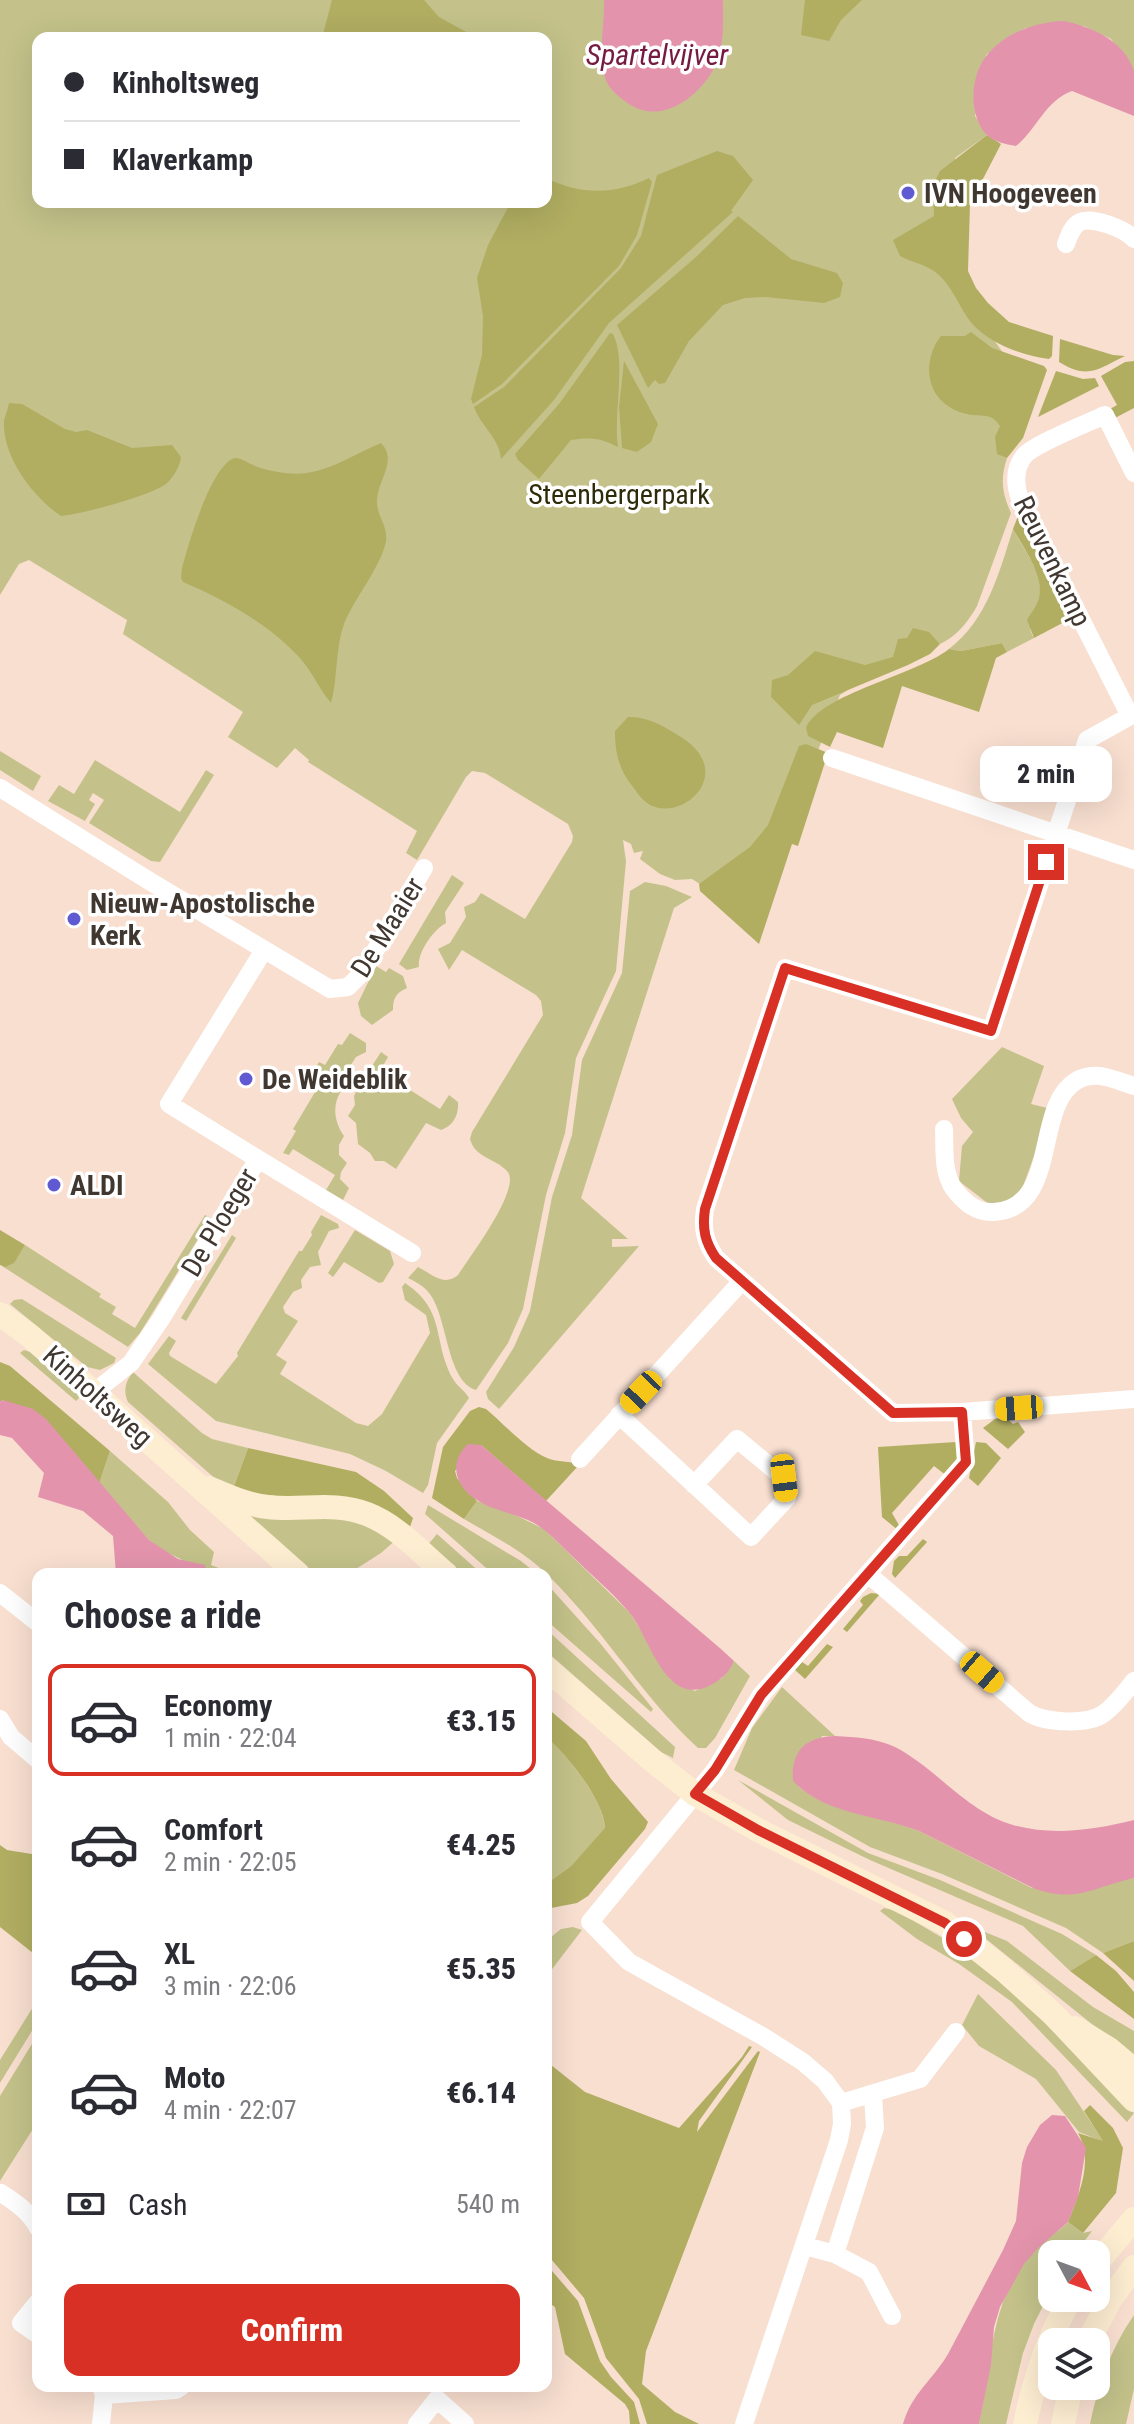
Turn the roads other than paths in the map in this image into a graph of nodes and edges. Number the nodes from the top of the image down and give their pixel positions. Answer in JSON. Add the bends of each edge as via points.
{"nodes":[{"id":1,"x":1134,"y":239,"type":"edge"},
{"id":2,"x":1066,"y":244,"type":"dead end"},
{"id":3,"x":1134,"y":473,"type":"edge"},
{"id":4,"x":1132,"y":715,"type":"edge"},
{"id":5,"x":832,"y":758,"type":"dead end"},
{"id":6,"x":0,"y":788,"type":"edge"},
{"id":7,"x":1055,"y":834,"type":"junction"},
{"id":8,"x":1134,"y":860,"type":"edge"},
{"id":9,"x":424,"y":868,"type":"dead end"},
{"id":10,"x":264,"y":950,"type":"junction"},
{"id":11,"x":1134,"y":1086,"type":"edge"},
{"id":12,"x":944,"y":1129,"type":"dead end"},
{"id":13,"x":258,"y":1159,"type":"junction"},
{"id":14,"x":412,"y":1253,"type":"dead end"},
{"id":15,"x":742,"y":1281,"type":"junction"},
{"id":16,"x":0,"y":1314,"type":"edge"},
{"id":17,"x":93,"y":1393,"type":"junction"},
{"id":18,"x":1134,"y":1399,"type":"edge"},
{"id":19,"x":962,"y":1412,"type":"junction"},
{"id":20,"x":619,"y":1415,"type":"junction"},
{"id":21,"x":580,"y":1459,"type":"dead end"},
{"id":22,"x":194,"y":1481,"type":"junction"},
{"id":23,"x":694,"y":1485,"type":"junction"},
{"id":24,"x":291,"y":1568,"type":"edge"},
{"id":25,"x":439,"y":1568,"type":"edge"},
{"id":26,"x":868,"y":1574,"type":"junction"},
{"id":27,"x":0,"y":1593,"type":"edge"},
{"id":28,"x":32,"y":1618,"type":"edge"},
{"id":29,"x":552,"y":1673,"type":"edge"},
{"id":30,"x":1134,"y":1681,"type":"edge"},
{"id":31,"x":0,"y":1719,"type":"edge"},
{"id":32,"x":32,"y":1755,"type":"edge"},
{"id":33,"x":695,"y":1794,"type":"junction"},
{"id":34,"x":1053,"y":2014,"type":"junction"},
{"id":35,"x":956,"y":2032,"type":"dead end"},
{"id":36,"x":1134,"y":2070,"type":"edge"},
{"id":37,"x":873,"y":2095,"type":"junction"},
{"id":38,"x":1134,"y":2100,"type":"edge"},
{"id":39,"x":841,"y":2103,"type":"junction"},
{"id":40,"x":1,"y":2193,"type":"edge"},
{"id":41,"x":32,"y":2219,"type":"edge"},
{"id":42,"x":1134,"y":2219,"type":"edge"},
{"id":43,"x":805,"y":2246,"type":"junction"},
{"id":44,"x":1110,"y":2247,"type":"edge"},
{"id":45,"x":835,"y":2254,"type":"junction"},
{"id":46,"x":1134,"y":2267,"type":"edge"},
{"id":47,"x":32,"y":2309,"type":"edge"},
{"id":48,"x":1064,"y":2312,"type":"edge"},
{"id":49,"x":892,"y":2316,"type":"dead end"},
{"id":50,"x":1095,"y":2328,"type":"edge"},
{"id":51,"x":32,"y":2331,"type":"edge"},
{"id":52,"x":102,"y":2392,"type":"edge"},
{"id":53,"x":437,"y":2392,"type":"edge"},
{"id":54,"x":1068,"y":2400,"type":"edge"},
{"id":55,"x":101,"y":2424,"type":"edge"},
{"id":56,"x":417,"y":2424,"type":"edge"},
{"id":57,"x":465,"y":2424,"type":"edge"},
{"id":58,"x":744,"y":2424,"type":"edge"},
{"id":59,"x":1025,"y":2424,"type":"edge"},
{"id":60,"x":1063,"y":2424,"type":"edge"}],
"edges":[{"from":1,"to":2,"type":"street","via":[[1129,233],[1081,221]]},
{"from":3,"to":4,"type":"street","name":"Reuvenkamp","via":[[1105,415],[1026,454],[1016,483]]},
{"from":4,"to":7,"type":"street","via":[[1087,740]]},
{"from":5,"to":7,"type":"street"},
{"from":6,"to":10,"type":"street"},
{"from":7,"to":8,"type":"street"},
{"from":7,"to":15,"type":"street","via":[[991,1031],[785,968],[705,1209],[708,1247]]},
{"from":9,"to":10,"type":"street","name":"De Maaier","via":[[362,973],[348,987],[330,989]]},
{"from":10,"to":13,"type":"street","name":"De Ploeger","via":[[169,1104]]},
{"from":11,"to":12,"type":"street","via":[[1094,1074],[1074,1082],[1059,1102],[1036,1181],[1008,1210],[975,1210],[951,1185]]},
{"from":13,"to":14,"type":"street"},
{"from":13,"to":17,"type":"street","name":"De Ploeger","via":[[131,1363]]},
{"from":15,"to":19,"type":"street","via":[[893,1413]]},
{"from":15,"to":20,"type":"street"},
{"from":16,"to":17,"type":"street","name":"Kinholtsweg"},
{"from":17,"to":22,"type":"street","name":"Kinholtsweg"},
{"from":18,"to":19,"type":"street"},
{"from":19,"to":26,"type":"street","via":[[966,1462]]},
{"from":20,"to":21,"type":"street"},
{"from":20,"to":23,"type":"street"},
{"from":22,"to":24,"type":"street","name":"Kinholtsweg"},
{"from":22,"to":25,"type":"street","name":"Kinholtsweg","via":[[251,1504],[331,1506],[366,1513],[397,1530]]},
{"from":23,"to":23,"type":"street","via":[[737,1439],[784,1478],[787,1498],[751,1537]]},
{"from":26,"to":30,"type":"street","via":[[1041,1719],[1095,1718]]},
{"from":26,"to":33,"type":"street","via":[[761,1695]]},
{"from":27,"to":28,"type":"street"},
{"from":29,"to":33,"type":"street"},
{"from":31,"to":32,"type":"street"},
{"from":33,"to":34,"type":"street","via":[[945,1923]]},
{"from":33,"to":39,"type":"street","via":[[590,1922],[629,1962],[803,2062]]},
{"from":34,"to":36,"type":"street"},
{"from":34,"to":38,"type":"street"},
{"from":35,"to":37,"type":"street","via":[[920,2079]]},
{"from":37,"to":39,"type":"street"},
{"from":37,"to":45,"type":"street","via":[[875,2128]]},
{"from":39,"to":43,"type":"street","via":[[839,2140]]},
{"from":40,"to":41,"type":"street"},
{"from":42,"to":44,"type":"street"},
{"from":43,"to":45,"type":"street"},
{"from":43,"to":58,"type":"street"},
{"from":45,"to":49,"type":"street","via":[[869,2272]]},
{"from":46,"to":50,"type":"street"},
{"from":47,"to":51,"type":"street","via":[[21,2323]]},
{"from":48,"to":59,"type":"street","via":[[1040,2362]]},
{"from":52,"to":55,"type":"street"},
{"from":53,"to":56,"type":"street"},
{"from":53,"to":57,"type":"street"},
{"from":54,"to":60,"type":"street"}]}
